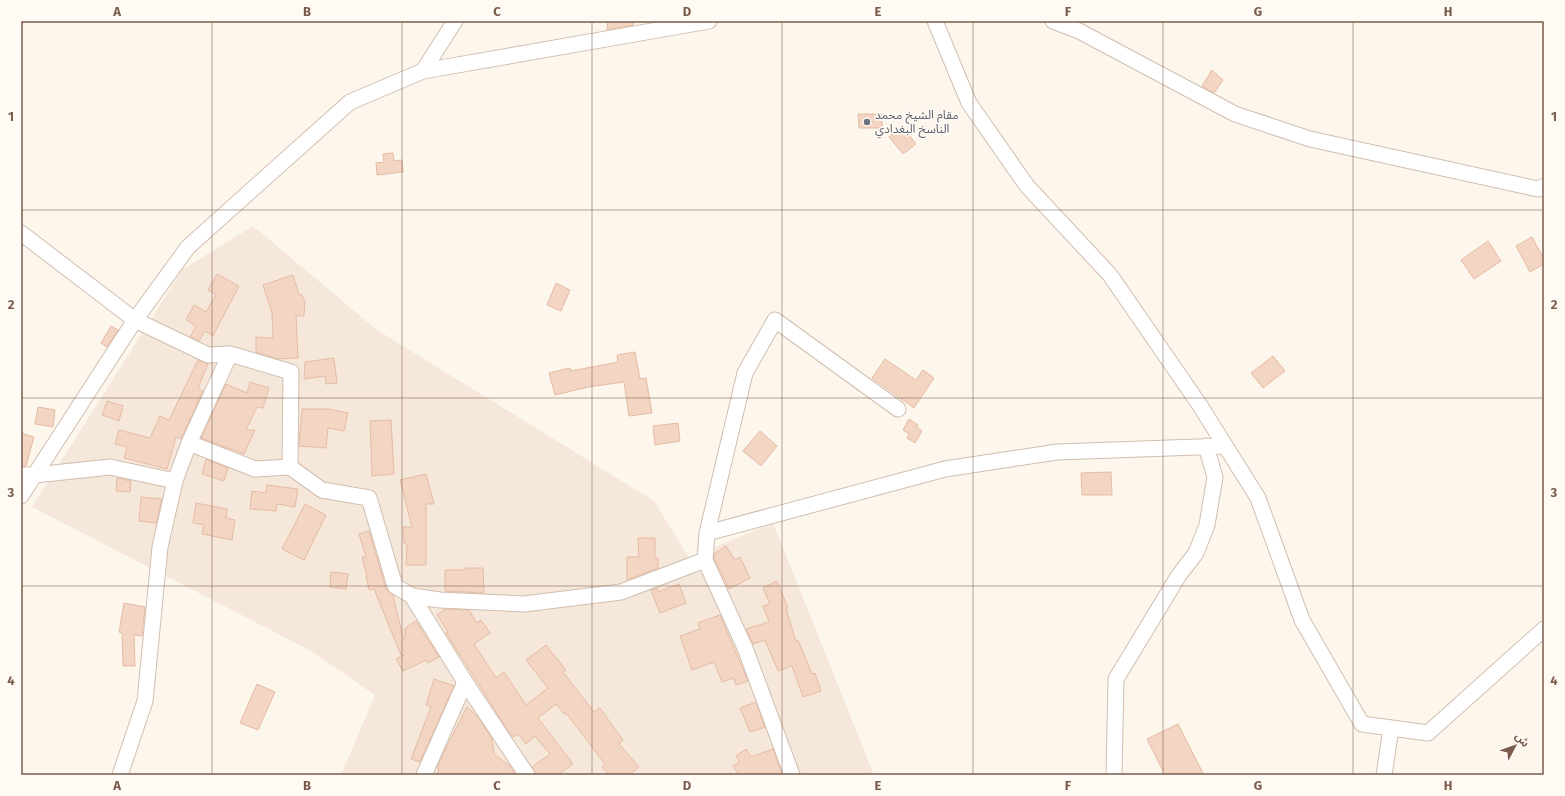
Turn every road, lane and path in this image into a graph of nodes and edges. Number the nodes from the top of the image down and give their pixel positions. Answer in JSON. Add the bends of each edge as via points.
{"nodes":[{"id":1,"x":456,"y":21,"type":"edge"},
{"id":2,"x":709,"y":21,"type":"edge"},
{"id":3,"x":935,"y":21,"type":"edge"},
{"id":4,"x":1053,"y":21,"type":"edge"},
{"id":5,"x":423,"y":71,"type":"junction"},
{"id":6,"x":1544,"y":186,"type":"edge"},
{"id":7,"x":21,"y":233,"type":"edge"},
{"id":8,"x":135,"y":320,"type":"junction"},
{"id":9,"x":230,"y":354,"type":"junction"},
{"id":10,"x":898,"y":409,"type":"dead end"},
{"id":11,"x":189,"y":442,"type":"junction"},
{"id":12,"x":1206,"y":446,"type":"junction"},
{"id":13,"x":1225,"y":446,"type":"junction"},
{"id":14,"x":290,"y":467,"type":"junction"},
{"id":15,"x":28,"y":475,"type":"edge"},
{"id":16,"x":175,"y":481,"type":"junction"},
{"id":17,"x":21,"y":496,"type":"edge"},
{"id":18,"x":707,"y":533,"type":"junction"},
{"id":19,"x":705,"y":560,"type":"junction"},
{"id":20,"x":412,"y":596,"type":"junction"},
{"id":21,"x":1544,"y":629,"type":"edge"},
{"id":22,"x":465,"y":682,"type":"junction"},
{"id":23,"x":1391,"y":728,"type":"junction"},
{"id":24,"x":120,"y":775,"type":"edge"},
{"id":25,"x":424,"y":775,"type":"edge"},
{"id":26,"x":527,"y":775,"type":"edge"},
{"id":27,"x":792,"y":775,"type":"edge"},
{"id":28,"x":1114,"y":775,"type":"edge"},
{"id":29,"x":1384,"y":775,"type":"edge"}],
"edges":[{"from":1,"to":5,"type":"street"},
{"from":2,"to":5,"type":"street"},
{"from":3,"to":13,"type":"street","via":[[969,103],[1027,186],[1110,275]]},
{"from":4,"to":6,"type":"street","via":[[1079,31],[1235,114],[1310,139],[1538,189]]},
{"from":5,"to":8,"type":"street","via":[[350,102],[188,247]]},
{"from":7,"to":8,"type":"street"},
{"from":8,"to":9,"type":"street","via":[[208,355]]},
{"from":8,"to":15,"type":"street"},
{"from":9,"to":11,"type":"street"},
{"from":9,"to":14,"type":"street","via":[[291,372]]},
{"from":10,"to":18,"type":"street","via":[[775,320],[745,373]]},
{"from":11,"to":14,"type":"street","via":[[256,469]]},
{"from":11,"to":16,"type":"street"},
{"from":12,"to":13,"type":"street"},
{"from":12,"to":18,"type":"street","via":[[1057,452],[945,469]]},
{"from":12,"to":28,"type":"street","via":[[1215,477],[1207,525],[1196,553],[1179,575],[1116,680]]},
{"from":13,"to":23,"type":"street","via":[[1258,498],[1302,620],[1362,724]]},
{"from":14,"to":20,"type":"street","via":[[322,490],[369,498],[395,586]]},
{"from":15,"to":16,"type":"street","via":[[110,466]]},
{"from":15,"to":17,"type":"street"},
{"from":16,"to":24,"type":"street","via":[[160,547],[145,701]]},
{"from":18,"to":19,"type":"street"},
{"from":19,"to":20,"type":"street","via":[[621,592],[531,604],[440,600]]},
{"from":19,"to":27,"type":"street","via":[[745,648]]},
{"from":20,"to":22,"type":"street"},
{"from":21,"to":23,"type":"street","via":[[1428,733]]},
{"from":22,"to":25,"type":"street"},
{"from":22,"to":26,"type":"street"},
{"from":23,"to":29,"type":"street"}]}
